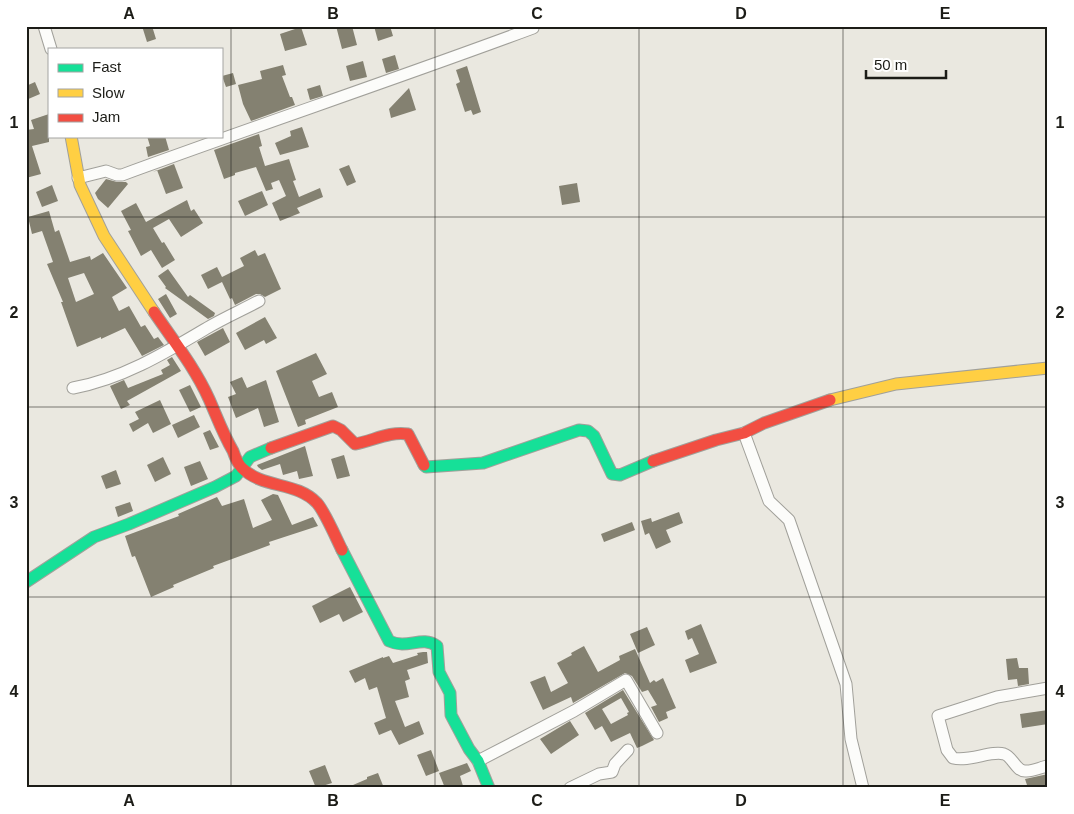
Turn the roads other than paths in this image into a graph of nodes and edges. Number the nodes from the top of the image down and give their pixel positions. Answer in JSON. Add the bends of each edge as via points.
{"nodes":[{"id":1,"x":44,"y":26,"type":"edge"},
{"id":2,"x":533,"y":26,"type":"edge"},
{"id":3,"x":51,"y":48,"type":"edge"},
{"id":4,"x":71,"y":138,"type":"edge"},
{"id":5,"x":78,"y":178,"type":"junction"},
{"id":6,"x":259,"y":301,"type":"dead end"},
{"id":7,"x":176,"y":346,"type":"junction"},
{"id":8,"x":1048,"y":368,"type":"edge"},
{"id":9,"x":73,"y":388,"type":"dead end"},
{"id":10,"x":744,"y":433,"type":"junction"},
{"id":11,"x":241,"y":467,"type":"junction"},
{"id":12,"x":26,"y":582,"type":"edge"},
{"id":13,"x":1048,"y":688,"type":"edge"},
{"id":14,"x":657,"y":733,"type":"dead end"},
{"id":15,"x":628,"y":750,"type":"dead end"},
{"id":16,"x":478,"y":760,"type":"junction"},
{"id":17,"x":1048,"y":766,"type":"edge"},
{"id":18,"x":489,"y":788,"type":"edge"},
{"id":19,"x":570,"y":788,"type":"edge"},
{"id":20,"x":862,"y":788,"type":"edge"}],
"edges":[{"from":1,"to":3,"type":"street"},
{"from":2,"to":5,"type":"street","via":[[404,76],[122,175],[106,171]]},
{"from":4,"to":5,"type":"street"},
{"from":5,"to":7,"type":"street","via":[[104,236]]},
{"from":6,"to":7,"type":"street"},
{"from":7,"to":9,"type":"street","via":[[143,365]]},
{"from":7,"to":11,"type":"street","via":[[209,399],[220,430]]},
{"from":8,"to":10,"type":"street","via":[[896,384],[764,423]]},
{"from":10,"to":11,"type":"street","via":[[620,475],[612,474],[606,467],[592,433],[586,430],[483,463],[426,467],[405,432],[355,444],[333,426],[250,457]]},
{"from":10,"to":20,"type":"street","via":[[769,500],[789,520],[846,684],[851,739]]},
{"from":11,"to":12,"type":"street","via":[[236,476],[216,487],[94,537]]},
{"from":11,"to":16,"type":"street","via":[[264,482],[297,489],[318,504],[389,641],[400,646],[426,640],[437,646],[439,672],[450,692],[452,715]]},
{"from":13,"to":17,"type":"street","via":[[997,697],[938,716],[947,750],[953,758],[961,760],[1002,754],[1024,772]]},
{"from":14,"to":16,"type":"street","via":[[626,680],[574,712]]},
{"from":15,"to":19,"type":"street","via":[[612,772]]},
{"from":16,"to":18,"type":"street"}]}
